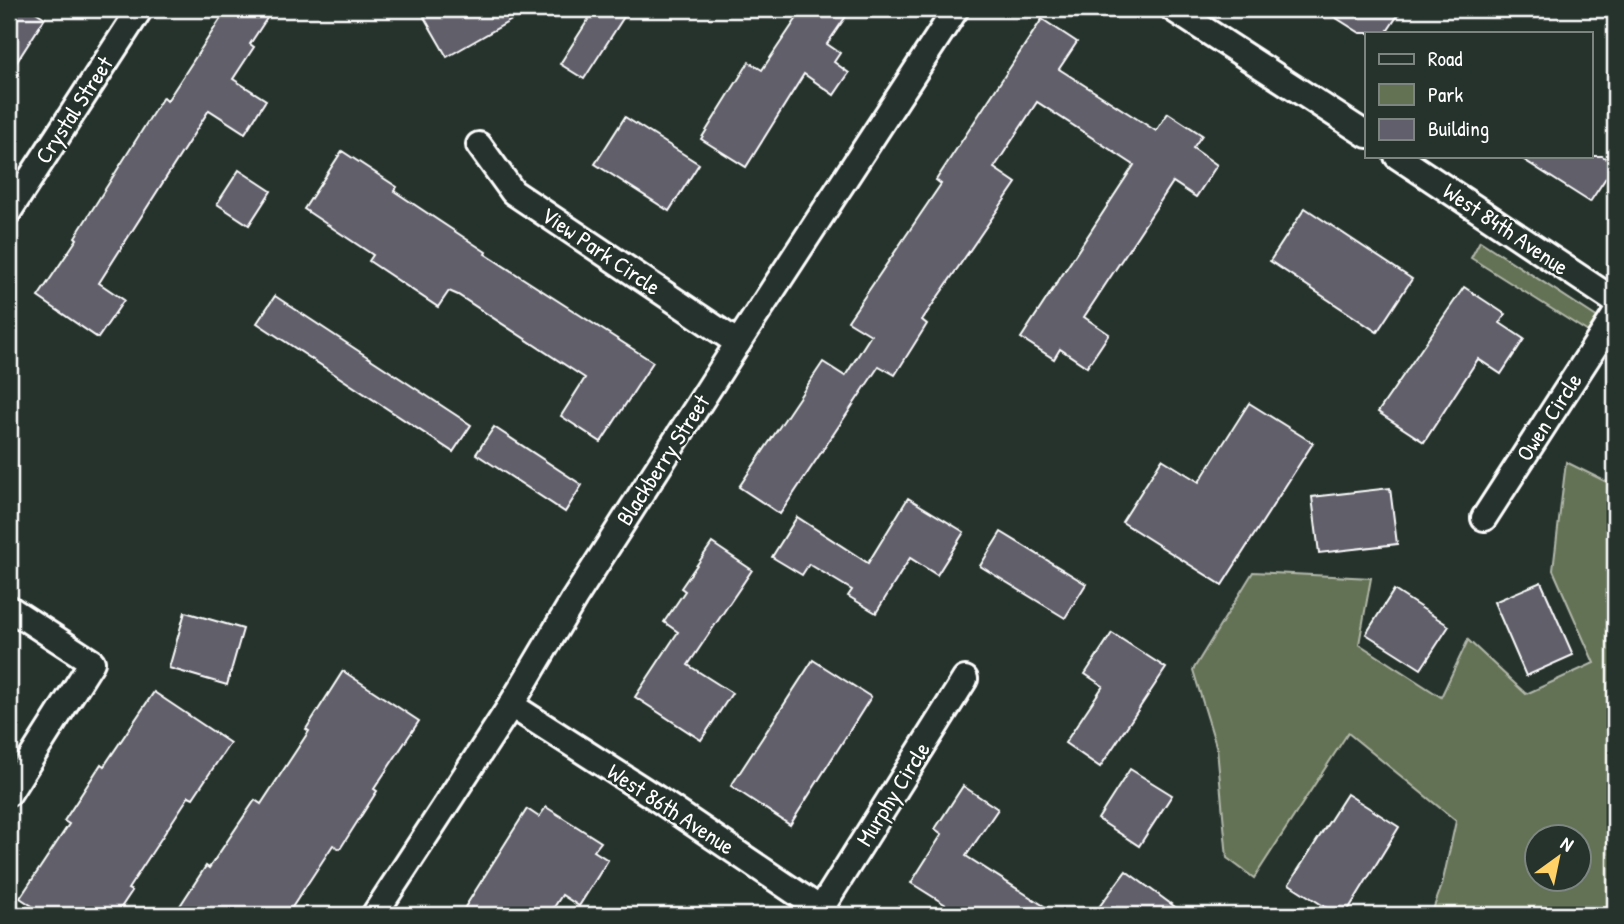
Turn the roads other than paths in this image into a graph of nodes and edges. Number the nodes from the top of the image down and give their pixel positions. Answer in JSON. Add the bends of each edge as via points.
{"nodes":[{"id":1,"x":140,"y":9,"type":"edge"},
{"id":2,"x":956,"y":9,"type":"edge"},
{"id":3,"x":1173,"y":9,"type":"edge"},
{"id":4,"x":1365,"y":134,"type":"edge"},
{"id":5,"x":479,"y":145,"type":"dead end"},
{"id":6,"x":1400,"y":158,"type":"edge"},
{"id":7,"x":9,"y":211,"type":"edge"},
{"id":8,"x":1615,"y":302,"type":"edge"},
{"id":9,"x":1615,"y":315,"type":"edge"},
{"id":10,"x":738,"y":343,"type":"junction"},
{"id":11,"x":1484,"y":518,"type":"dead end"},
{"id":12,"x":9,"y":608,"type":"edge"},
{"id":13,"x":965,"y":679,"type":"dead end"},
{"id":14,"x":511,"y":705,"type":"junction"},
{"id":15,"x":9,"y":793,"type":"edge"},
{"id":16,"x":825,"y":913,"type":"edge"},
{"id":17,"x":374,"y":915,"type":"edge"}],
"edges":[{"from":1,"to":7,"type":"street","name":"Crystal Street"},
{"from":2,"to":10,"type":"street","name":"Blackberry Street"},
{"from":3,"to":4,"type":"street"},
{"from":5,"to":10,"type":"street","name":"View Park Circle","via":[[513,192]]},
{"from":6,"to":8,"type":"street","name":"West 84th Avenue"},
{"from":9,"to":11,"type":"street","name":"Owen Circle"},
{"from":10,"to":14,"type":"street","name":"Blackberry Street"},
{"from":12,"to":15,"type":"street","via":[[92,662]]},
{"from":13,"to":16,"type":"street","name":"Murphy Circle"},
{"from":14,"to":16,"type":"street","name":"West 86th Avenue"},
{"from":14,"to":17,"type":"street","name":"Blackberry Street"}]}
